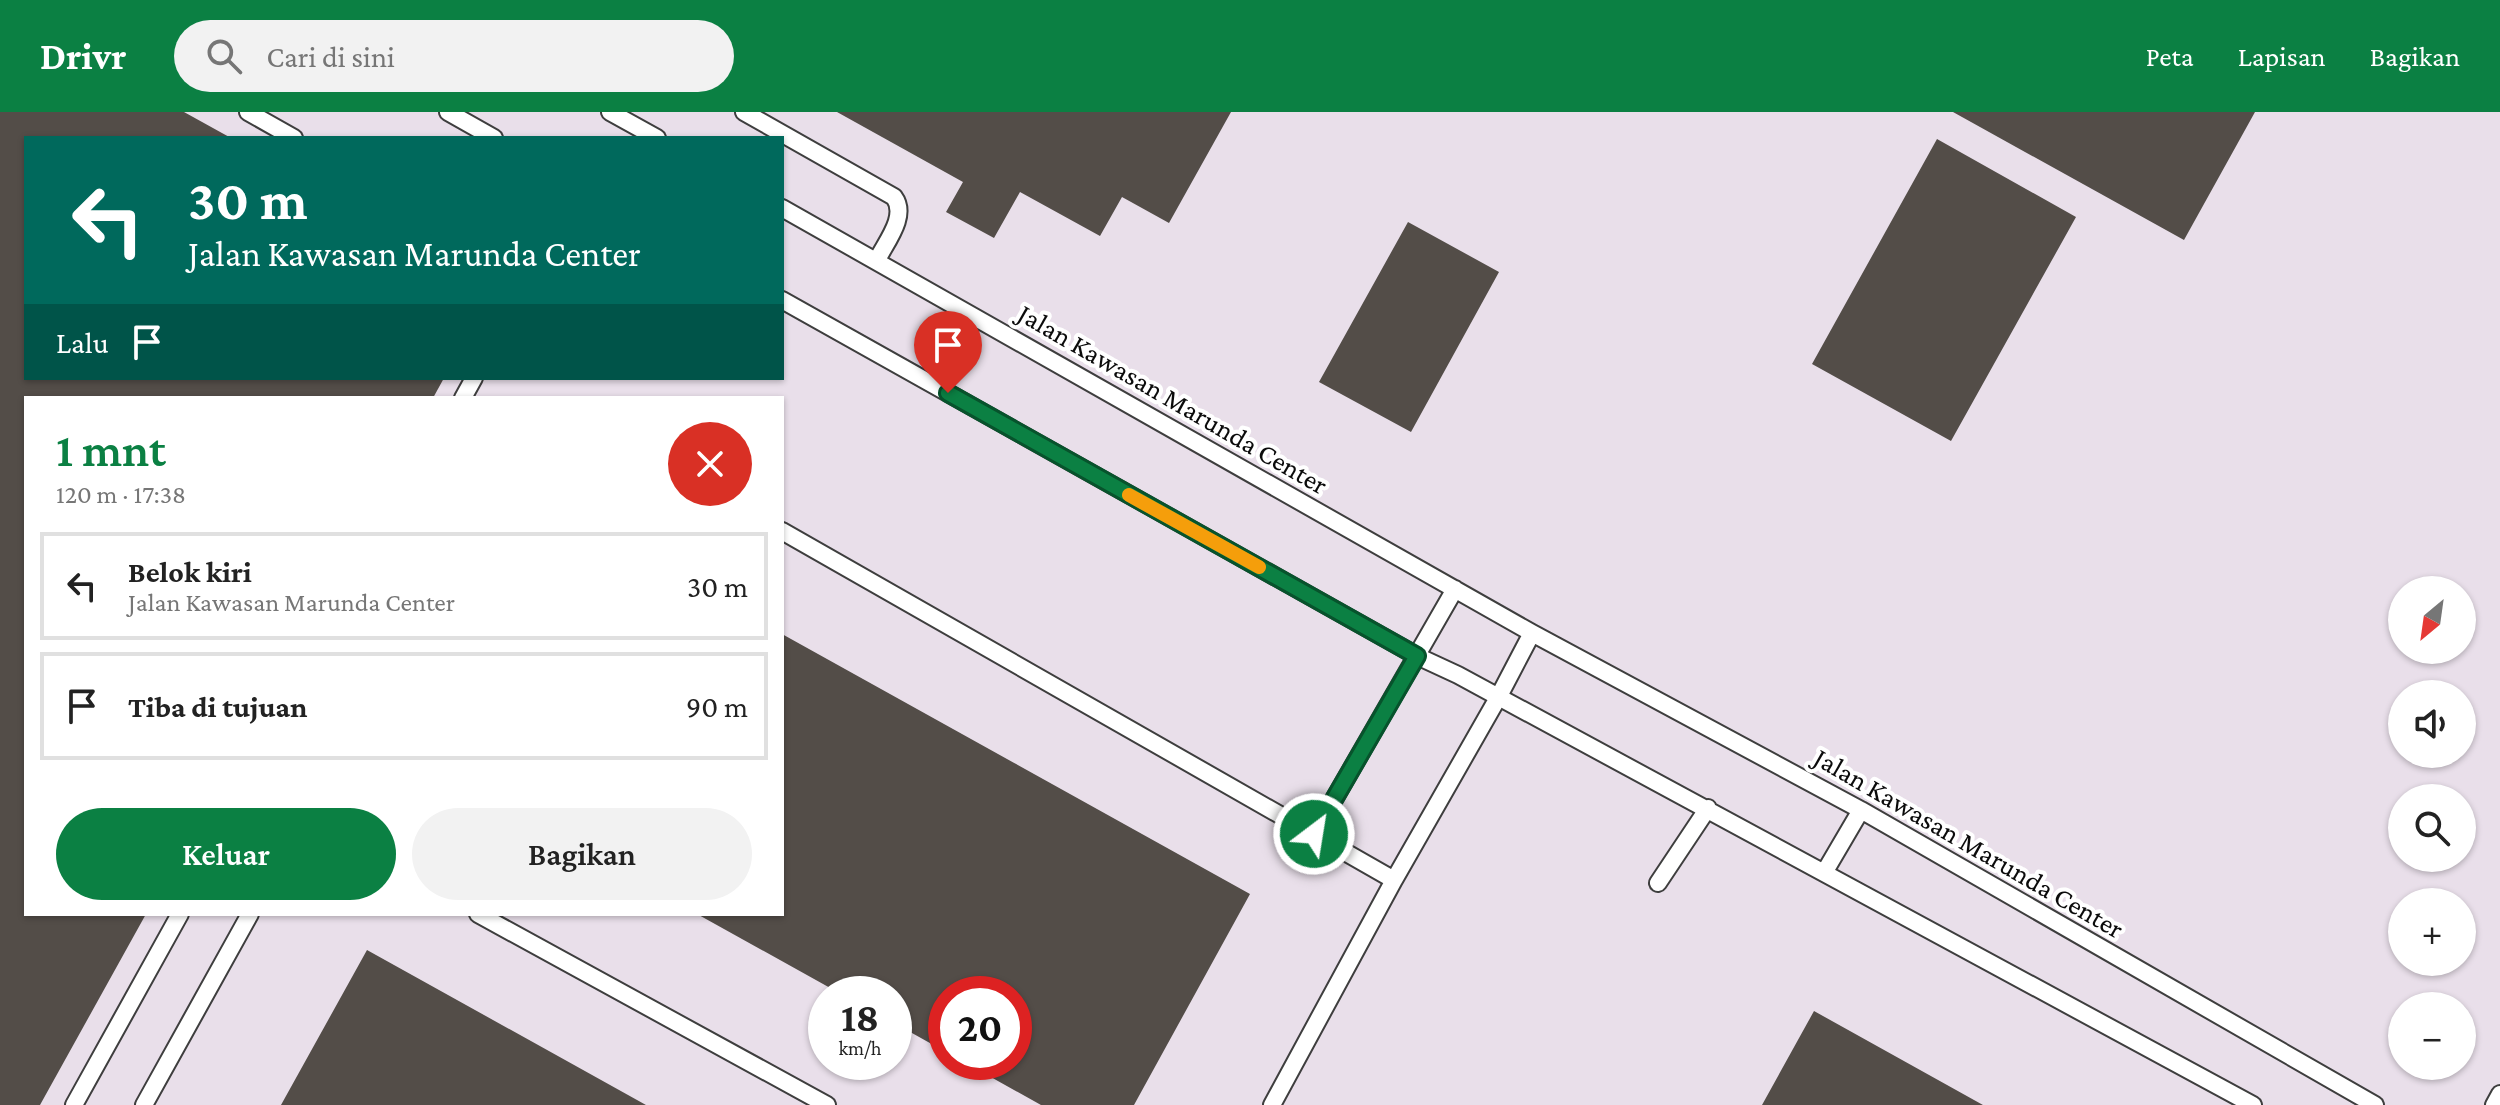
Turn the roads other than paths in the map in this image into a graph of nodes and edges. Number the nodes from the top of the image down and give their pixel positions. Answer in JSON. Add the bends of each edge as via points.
{"nodes":[{"id":1,"x":248,"y":112,"type":"edge"},
{"id":2,"x":448,"y":112,"type":"edge"},
{"id":3,"x":610,"y":112,"type":"edge"},
{"id":4,"x":744,"y":112,"type":"edge"},
{"id":5,"x":290,"y":136,"type":"edge"},
{"id":6,"x":490,"y":136,"type":"edge"},
{"id":7,"x":653,"y":136,"type":"edge"},
{"id":8,"x":784,"y":209,"type":"edge"},
{"id":9,"x":877,"y":260,"type":"junction"},
{"id":10,"x":784,"y":301,"type":"edge"},
{"id":11,"x":784,"y":532,"type":"edge"},
{"id":12,"x":1455,"y":589,"type":"junction"},
{"id":13,"x":1532,"y":633,"type":"junction"},
{"id":14,"x":1417,"y":656,"type":"junction"},
{"id":15,"x":1499,"y":696,"type":"junction"},
{"id":16,"x":1708,"y":808,"type":"junction"},
{"id":17,"x":1861,"y":810,"type":"junction"},
{"id":18,"x":1314,"y":834,"type":"junction"},
{"id":19,"x":1824,"y":873,"type":"junction"},
{"id":20,"x":1394,"y":880,"type":"junction"},
{"id":21,"x":1658,"y":883,"type":"dead end"},
{"id":22,"x":179,"y":916,"type":"edge"},
{"id":23,"x":249,"y":916,"type":"edge"},
{"id":24,"x":482,"y":916,"type":"edge"},
{"id":25,"x":2500,"y":1094,"type":"edge"},
{"id":26,"x":74,"y":1105,"type":"edge"},
{"id":27,"x":144,"y":1105,"type":"edge"},
{"id":28,"x":827,"y":1105,"type":"edge"},
{"id":29,"x":1272,"y":1105,"type":"edge"},
{"id":30,"x":2253,"y":1105,"type":"edge"},
{"id":31,"x":2375,"y":1105,"type":"edge"},
{"id":32,"x":2494,"y":1105,"type":"edge"}],
"edges":[{"from":1,"to":5,"type":"lane"},
{"from":2,"to":6,"type":"lane"},
{"from":3,"to":7,"type":"lane"},
{"from":4,"to":9,"type":"lane","via":[[894,197],[900,214]]},
{"from":8,"to":9,"type":"lane","name":"Jalan Kawasan Marunda Center"},
{"from":9,"to":12,"type":"lane","name":"Jalan Kawasan Marunda Center"},
{"from":10,"to":14,"type":"lane"},
{"from":11,"to":18,"type":"lane"},
{"from":12,"to":13,"type":"lane","name":"Jalan Kawasan Marunda Center"},
{"from":12,"to":14,"type":"lane"},
{"from":13,"to":15,"type":"lane"},
{"from":13,"to":17,"type":"lane","name":"Jalan Kawasan Marunda Center"},
{"from":14,"to":15,"type":"lane"},
{"from":14,"to":18,"type":"lane"},
{"from":15,"to":16,"type":"lane"},
{"from":15,"to":20,"type":"lane"},
{"from":16,"to":19,"type":"lane"},
{"from":16,"to":21,"type":"lane"},
{"from":17,"to":19,"type":"lane"},
{"from":17,"to":31,"type":"lane","name":"Jalan Kawasan Marunda Center"},
{"from":18,"to":20,"type":"lane"},
{"from":19,"to":30,"type":"lane"},
{"from":20,"to":29,"type":"lane"},
{"from":22,"to":26,"type":"lane"},
{"from":23,"to":27,"type":"lane"},
{"from":24,"to":28,"type":"lane"},
{"from":25,"to":32,"type":"lane"}]}
